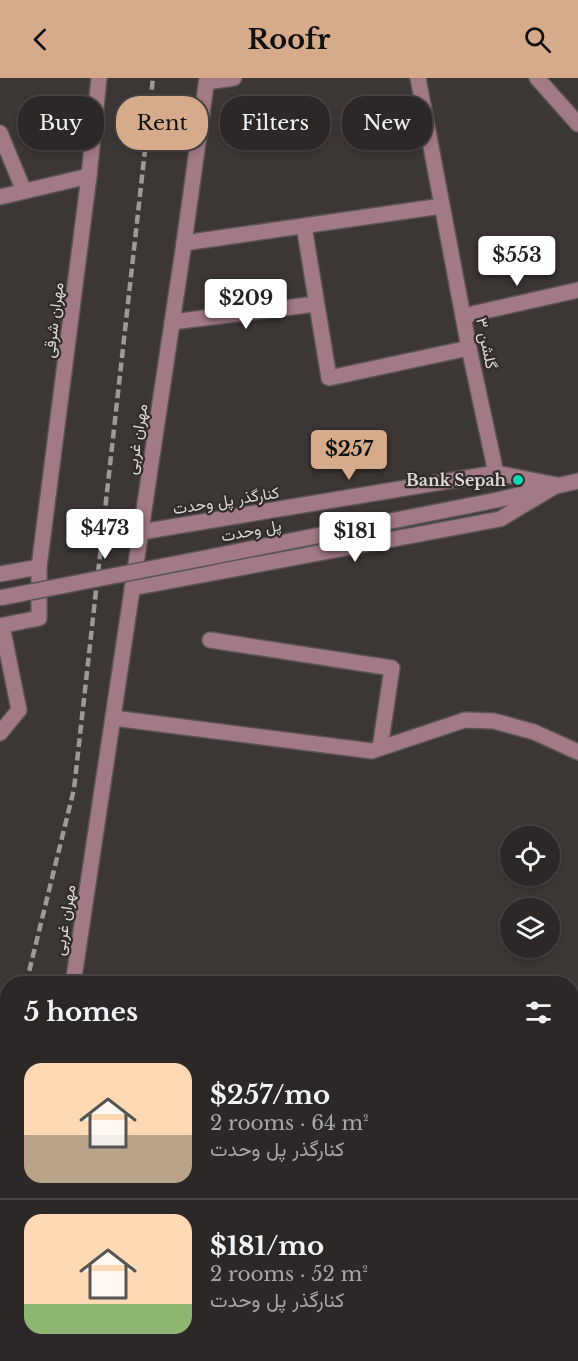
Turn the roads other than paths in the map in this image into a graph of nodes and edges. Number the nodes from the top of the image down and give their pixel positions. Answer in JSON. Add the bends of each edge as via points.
{"nodes":[{"id":1,"x":99,"y":78,"type":"edge"},
{"id":2,"x":234,"y":78,"type":"edge"},
{"id":3,"x":418,"y":78,"type":"edge"},
{"id":4,"x":537,"y":78,"type":"edge"},
{"id":5,"x":207,"y":80,"type":"edge"},
{"id":6,"x":578,"y":124,"type":"edge"},
{"id":7,"x":0,"y":132,"type":"edge"},
{"id":8,"x":89,"y":176,"type":"junction"},
{"id":9,"x":24,"y":191,"type":"junction"},
{"id":10,"x":0,"y":197,"type":"edge"},
{"id":11,"x":442,"y":206,"type":"junction"},
{"id":12,"x":304,"y":226,"type":"junction"},
{"id":13,"x":184,"y":243,"type":"junction"},
{"id":14,"x":578,"y":290,"type":"edge"},
{"id":15,"x":316,"y":304,"type":"junction"},
{"id":16,"x":463,"y":316,"type":"junction"},
{"id":17,"x":172,"y":322,"type":"junction"},
{"id":18,"x":470,"y":348,"type":"junction"},
{"id":19,"x":496,"y":473,"type":"junction"},
{"id":20,"x":578,"y":481,"type":"edge"},
{"id":21,"x":557,"y":484,"type":"junction"},
{"id":22,"x":141,"y":532,"type":"junction"},
{"id":23,"x":39,"y":567,"type":"junction"},
{"id":24,"x":0,"y":574,"type":"edge"},
{"id":25,"x":132,"y":588,"type":"junction"},
{"id":26,"x":0,"y":598,"type":"edge"},
{"id":27,"x":1,"y":626,"type":"edge"},
{"id":28,"x":210,"y":640,"type":"dead end"},
{"id":29,"x":19,"y":710,"type":"junction"},
{"id":30,"x":0,"y":714,"type":"edge"},
{"id":31,"x":113,"y":718,"type":"junction"},
{"id":32,"x":0,"y":734,"type":"edge"},
{"id":33,"x":380,"y":748,"type":"junction"},
{"id":34,"x":578,"y":752,"type":"edge"},
{"id":35,"x":74,"y":976,"type":"edge"}],
"edges":[{"from":1,"to":8,"type":"street","name":"مهران شرقی"},
{"from":2,"to":5,"type":"street"},
{"from":3,"to":11,"type":"street","name":"گلشن ۳"},
{"from":4,"to":6,"type":"street"},
{"from":5,"to":13,"type":"street","name":"مهران غربی"},
{"from":7,"to":9,"type":"street"},
{"from":8,"to":9,"type":"street"},
{"from":8,"to":23,"type":"street","name":"مهران شرقی"},
{"from":9,"to":10,"type":"street"},
{"from":11,"to":12,"type":"street"},
{"from":11,"to":16,"type":"street","name":"گلشن ۳"},
{"from":12,"to":13,"type":"street"},
{"from":12,"to":15,"type":"street"},
{"from":13,"to":17,"type":"street","name":"مهران غربی"},
{"from":14,"to":16,"type":"street"},
{"from":15,"to":17,"type":"street"},
{"from":15,"to":18,"type":"street","via":[[329,378]]},
{"from":16,"to":18,"type":"street","name":"گلشن ۳"},
{"from":17,"to":22,"type":"street","name":"مهران غربی"},
{"from":18,"to":19,"type":"street","name":"گلشن ۳"},
{"from":19,"to":21,"type":"street","name":"کنارگذر پل وحدت"},
{"from":19,"to":22,"type":"street","name":"کنارگذر پل وحدت"},
{"from":20,"to":21,"type":"street","name":"پل وحدت"},
{"from":21,"to":25,"type":"street","via":[[500,519]]},
{"from":21,"to":26,"type":"street","name":"پل وحدت","bridge":true,"via":[[497,500]]},
{"from":22,"to":25,"type":"street","name":"مهران غربی"},
{"from":23,"to":24,"type":"street"},
{"from":23,"to":27,"type":"street","name":"مهران شرقی","via":[[39,618]]},
{"from":25,"to":31,"type":"street","name":"مهران غربی"},
{"from":27,"to":29,"type":"street"},
{"from":28,"to":33,"type":"street","via":[[392,668]]},
{"from":29,"to":30,"type":"street"},
{"from":29,"to":32,"type":"street"},
{"from":31,"to":33,"type":"street","via":[[372,751]]},
{"from":31,"to":35,"type":"street","name":"مهران غربی"},
{"from":33,"to":34,"type":"street","via":[[465,720],[494,721],[534,732]]}]}
